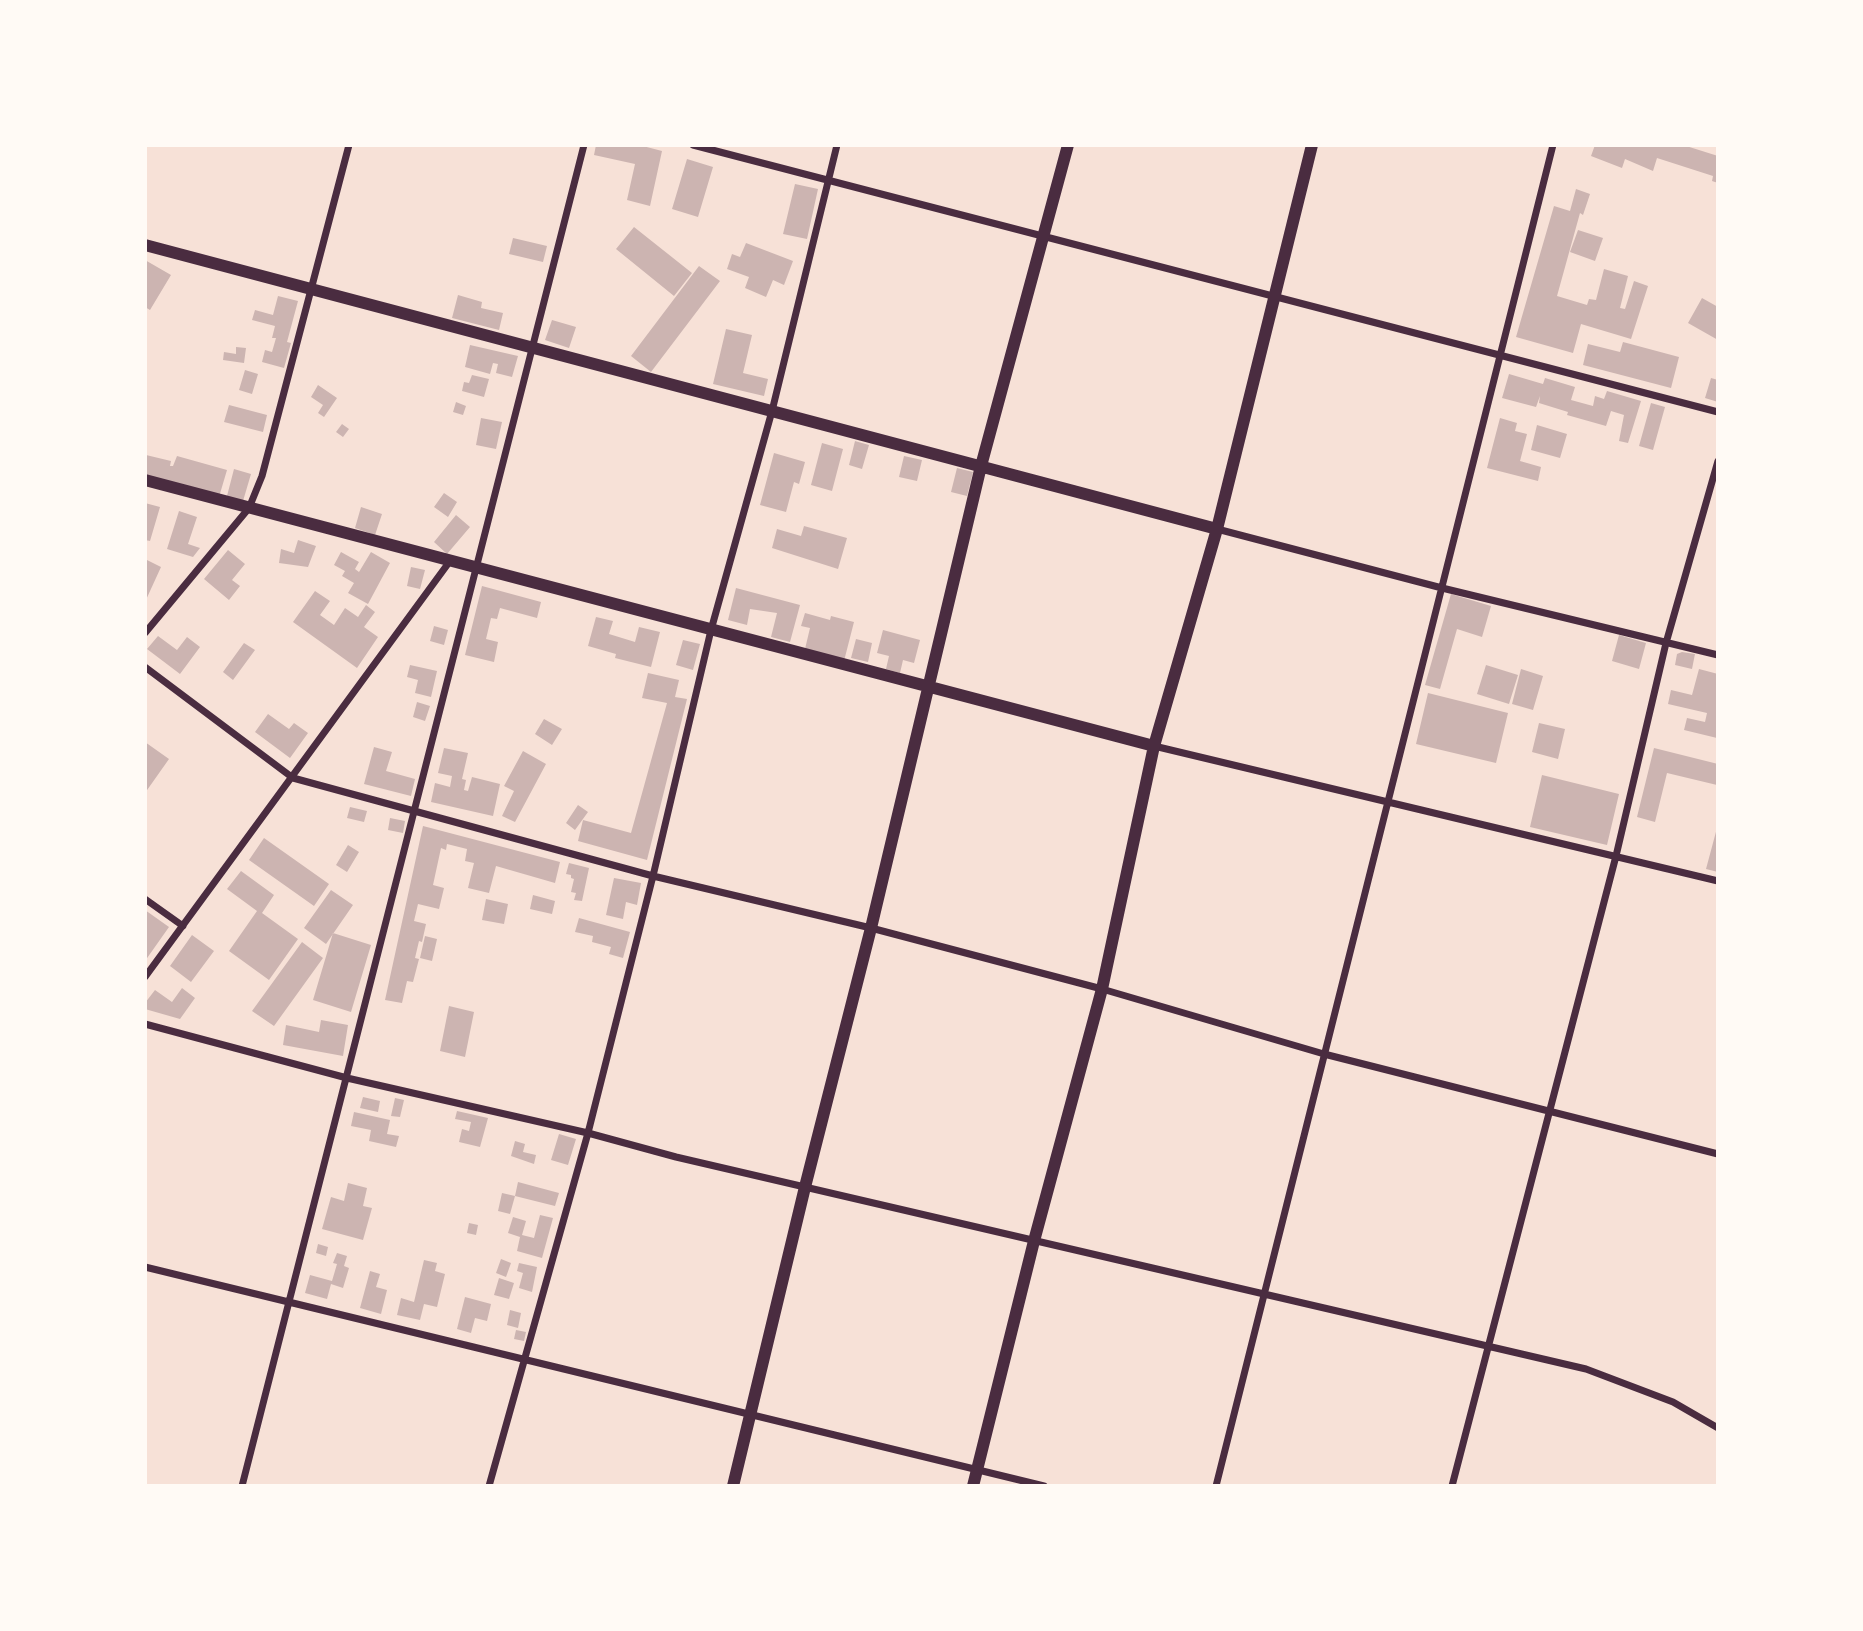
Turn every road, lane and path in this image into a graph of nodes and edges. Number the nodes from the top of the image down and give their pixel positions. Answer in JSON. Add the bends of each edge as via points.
{"nodes":[{"id":1,"x":349,"y":145,"type":"edge"},
{"id":2,"x":584,"y":145,"type":"edge"},
{"id":3,"x":693,"y":145,"type":"edge"},
{"id":4,"x":837,"y":145,"type":"edge"},
{"id":5,"x":1068,"y":145,"type":"edge"},
{"id":6,"x":1312,"y":145,"type":"edge"},
{"id":7,"x":1553,"y":145,"type":"edge"},
{"id":8,"x":828,"y":181,"type":"junction"},
{"id":9,"x":1044,"y":236,"type":"junction"},
{"id":10,"x":145,"y":245,"type":"edge"},
{"id":11,"x":310,"y":289,"type":"junction"},
{"id":12,"x":1274,"y":296,"type":"junction"},
{"id":13,"x":533,"y":348,"type":"junction"},
{"id":14,"x":1499,"y":354,"type":"junction"},
{"id":15,"x":772,"y":411,"type":"junction"},
{"id":16,"x":1718,"y":412,"type":"edge"},
{"id":17,"x":1718,"y":461,"type":"edge"},
{"id":18,"x":981,"y":466,"type":"junction"},
{"id":19,"x":145,"y":480,"type":"edge"},
{"id":20,"x":249,"y":508,"type":"junction"},
{"id":21,"x":1217,"y":529,"type":"junction"},
{"id":22,"x":450,"y":561,"type":"junction"},
{"id":23,"x":477,"y":568,"type":"junction"},
{"id":24,"x":1442,"y":588,"type":"junction"},
{"id":25,"x":711,"y":630,"type":"junction"},
{"id":26,"x":145,"y":634,"type":"edge"},
{"id":27,"x":1666,"y":643,"type":"junction"},
{"id":28,"x":1718,"y":655,"type":"edge"},
{"id":29,"x":145,"y":667,"type":"edge"},
{"id":30,"x":928,"y":687,"type":"junction"},
{"id":31,"x":1154,"y":746,"type":"junction"},
{"id":32,"x":293,"y":778,"type":"junction"},
{"id":33,"x":1387,"y":802,"type":"junction"},
{"id":34,"x":413,"y":811,"type":"junction"},
{"id":35,"x":1616,"y":856,"type":"junction"},
{"id":36,"x":653,"y":876,"type":"junction"},
{"id":37,"x":1718,"y":881,"type":"edge"},
{"id":38,"x":145,"y":899,"type":"edge"},
{"id":39,"x":183,"y":926,"type":"junction"},
{"id":40,"x":872,"y":928,"type":"junction"},
{"id":41,"x":145,"y":977,"type":"edge"},
{"id":42,"x":1102,"y":989,"type":"junction"},
{"id":43,"x":145,"y":1024,"type":"edge"},
{"id":44,"x":1324,"y":1054,"type":"junction"},
{"id":45,"x":347,"y":1077,"type":"junction"},
{"id":46,"x":1550,"y":1112,"type":"junction"},
{"id":47,"x":588,"y":1133,"type":"junction"},
{"id":48,"x":1718,"y":1154,"type":"edge"},
{"id":49,"x":805,"y":1187,"type":"junction"},
{"id":50,"x":1034,"y":1241,"type":"junction"},
{"id":51,"x":145,"y":1267,"type":"edge"},
{"id":52,"x":1264,"y":1294,"type":"junction"},
{"id":53,"x":288,"y":1302,"type":"junction"},
{"id":54,"x":1489,"y":1346,"type":"junction"},
{"id":55,"x":524,"y":1360,"type":"junction"},
{"id":56,"x":750,"y":1415,"type":"junction"},
{"id":57,"x":1718,"y":1428,"type":"edge"},
{"id":58,"x":977,"y":1470,"type":"junction"},
{"id":59,"x":243,"y":1486,"type":"edge"},
{"id":60,"x":489,"y":1486,"type":"edge"},
{"id":61,"x":733,"y":1486,"type":"edge"},
{"id":62,"x":973,"y":1486,"type":"edge"},
{"id":63,"x":1044,"y":1486,"type":"edge"},
{"id":64,"x":1216,"y":1486,"type":"edge"},
{"id":65,"x":1452,"y":1486,"type":"edge"}],
"edges":[{"from":1,"to":11,"type":"street"},
{"from":2,"to":13,"type":"street"},
{"from":3,"to":8,"type":"street"},
{"from":4,"to":8,"type":"street"},
{"from":5,"to":9,"type":"street"},
{"from":6,"to":12,"type":"street"},
{"from":7,"to":14,"type":"street"},
{"from":8,"to":9,"type":"street"},
{"from":8,"to":15,"type":"street"},
{"from":9,"to":12,"type":"street"},
{"from":9,"to":18,"type":"street"},
{"from":10,"to":11,"type":"street"},
{"from":11,"to":13,"type":"street"},
{"from":11,"to":20,"type":"street","via":[[262,476]]},
{"from":12,"to":14,"type":"street"},
{"from":12,"to":21,"type":"street"},
{"from":13,"to":15,"type":"street"},
{"from":13,"to":23,"type":"street"},
{"from":14,"to":16,"type":"street"},
{"from":14,"to":24,"type":"street"},
{"from":15,"to":18,"type":"street"},
{"from":15,"to":25,"type":"street"},
{"from":17,"to":27,"type":"street"},
{"from":18,"to":21,"type":"street"},
{"from":18,"to":30,"type":"street"},
{"from":19,"to":20,"type":"street"},
{"from":20,"to":22,"type":"street"},
{"from":20,"to":26,"type":"street"},
{"from":21,"to":24,"type":"street"},
{"from":21,"to":31,"type":"street"},
{"from":22,"to":23,"type":"street"},
{"from":22,"to":32,"type":"street"},
{"from":23,"to":25,"type":"street"},
{"from":23,"to":34,"type":"street"},
{"from":24,"to":27,"type":"street"},
{"from":24,"to":33,"type":"street"},
{"from":25,"to":30,"type":"street"},
{"from":25,"to":36,"type":"street"},
{"from":27,"to":28,"type":"street"},
{"from":27,"to":35,"type":"street"},
{"from":29,"to":32,"type":"street"},
{"from":30,"to":31,"type":"street"},
{"from":30,"to":40,"type":"street"},
{"from":31,"to":33,"type":"street"},
{"from":31,"to":42,"type":"street"},
{"from":32,"to":34,"type":"street"},
{"from":32,"to":39,"type":"street"},
{"from":33,"to":35,"type":"street"},
{"from":33,"to":44,"type":"street"},
{"from":34,"to":36,"type":"street"},
{"from":34,"to":45,"type":"street"},
{"from":35,"to":37,"type":"street"},
{"from":35,"to":46,"type":"street"},
{"from":36,"to":40,"type":"street"},
{"from":36,"to":47,"type":"street"},
{"from":38,"to":39,"type":"street"},
{"from":39,"to":41,"type":"street"},
{"from":40,"to":42,"type":"street"},
{"from":40,"to":49,"type":"street"},
{"from":42,"to":44,"type":"street"},
{"from":42,"to":50,"type":"street"},
{"from":43,"to":45,"type":"street"},
{"from":44,"to":46,"type":"street"},
{"from":44,"to":52,"type":"street"},
{"from":45,"to":47,"type":"street"},
{"from":45,"to":53,"type":"street"},
{"from":46,"to":48,"type":"street"},
{"from":46,"to":54,"type":"street"},
{"from":47,"to":49,"type":"street"},
{"from":47,"to":55,"type":"street"},
{"from":49,"to":50,"type":"street"},
{"from":49,"to":56,"type":"street"},
{"from":50,"to":52,"type":"street"},
{"from":50,"to":58,"type":"street"},
{"from":51,"to":53,"type":"street"},
{"from":52,"to":54,"type":"street"},
{"from":52,"to":64,"type":"street"},
{"from":53,"to":55,"type":"street"},
{"from":53,"to":59,"type":"street"},
{"from":54,"to":57,"type":"street","via":[[1586,1369],[1673,1402]]},
{"from":54,"to":65,"type":"street"},
{"from":55,"to":56,"type":"street"},
{"from":55,"to":60,"type":"street"},
{"from":56,"to":58,"type":"street"},
{"from":56,"to":61,"type":"street"},
{"from":58,"to":62,"type":"street"},
{"from":58,"to":63,"type":"street"}]}
